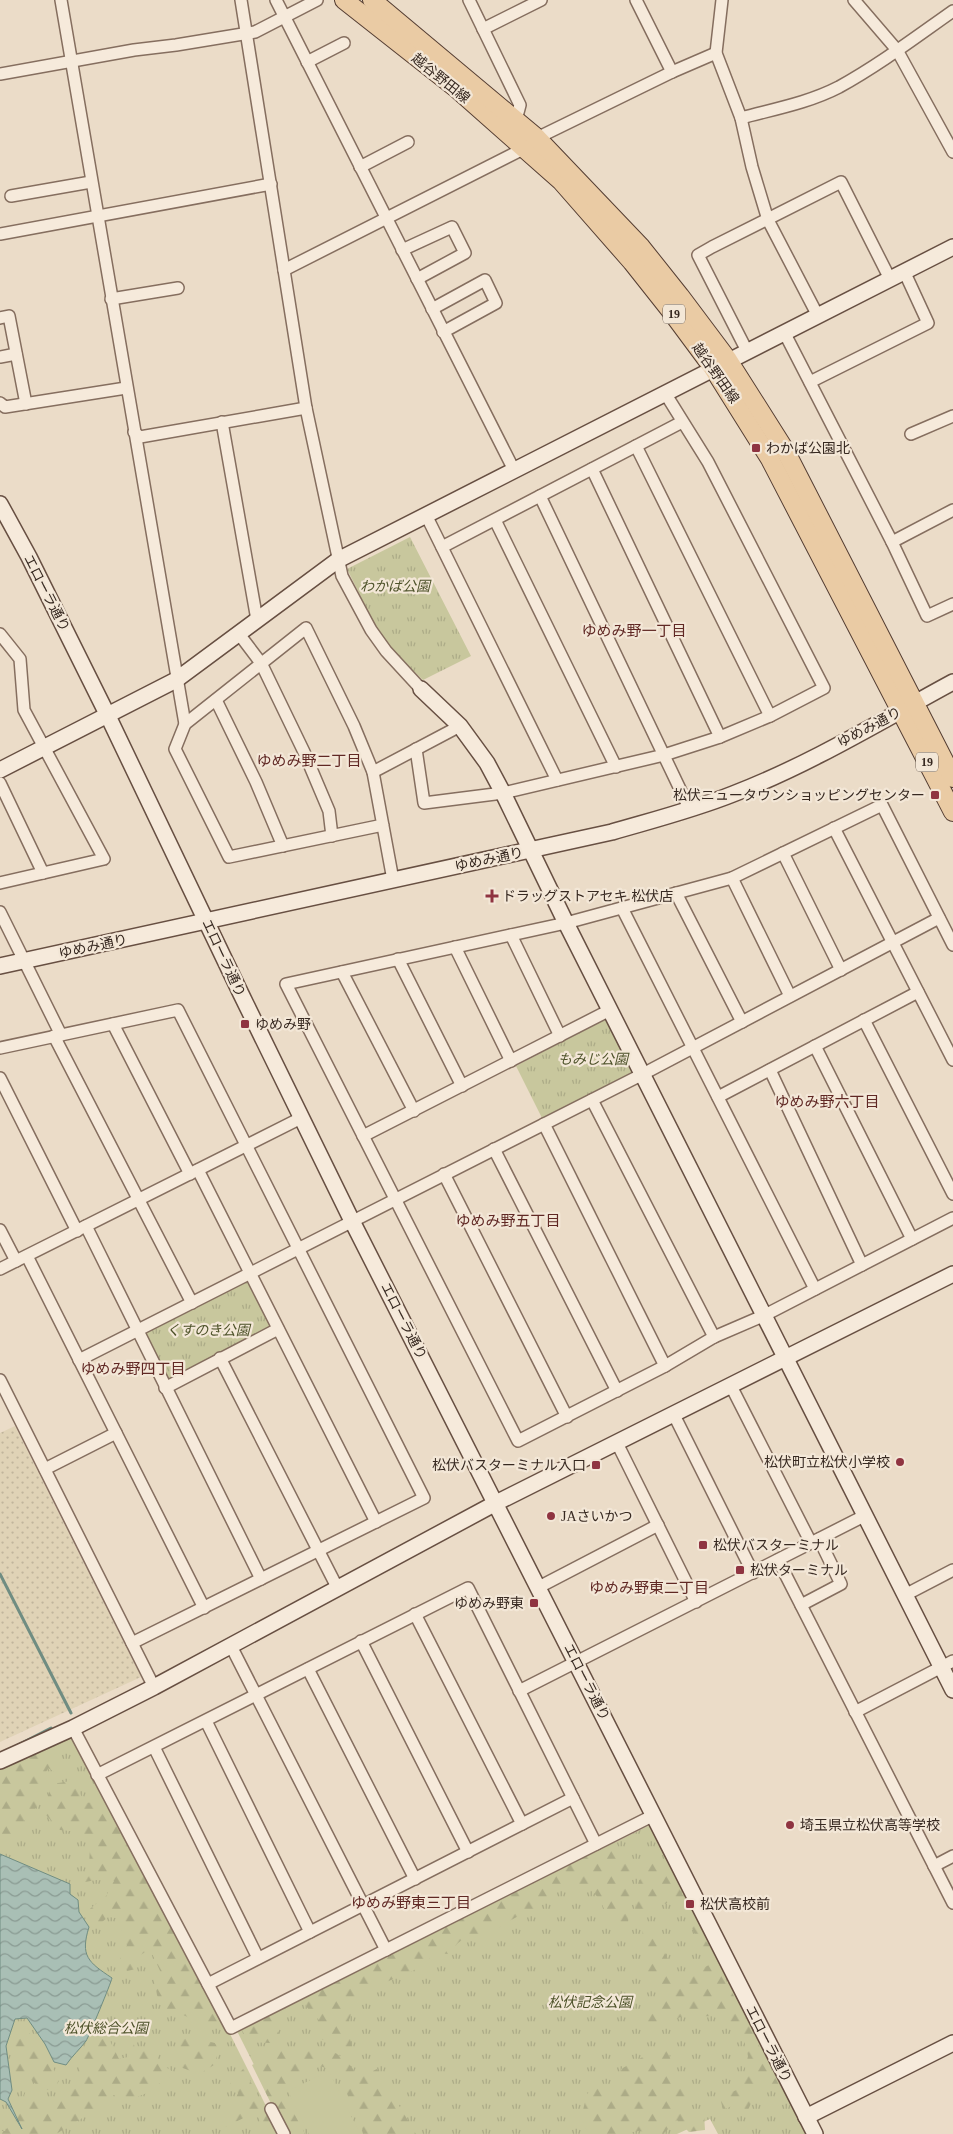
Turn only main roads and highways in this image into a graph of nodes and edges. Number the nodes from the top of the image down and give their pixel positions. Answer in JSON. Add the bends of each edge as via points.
{"nodes":[{"id":1,"x":344,"y":0,"type":"edge"},
{"id":2,"x":372,"y":0,"type":"edge"},
{"id":3,"x":531,"y":143,"type":"junction"},
{"id":4,"x":908,"y":707,"type":"junction"},
{"id":5,"x":953,"y":778,"type":"edge"},
{"id":6,"x":953,"y":812,"type":"edge"}],
"edges":[{"from":1,"to":3,"type":"main road","name":"越谷野田線","number":"19","via":[[456,89]]},
{"from":2,"to":3,"type":"main road","name":"越谷野田線","number":"19","via":[[516,120]]},
{"from":3,"to":4,"type":"main road","name":"越谷野田線","number":"19","via":[[641,247],[785,450]]},
{"from":4,"to":5,"type":"main road","name":"越谷野田線","number":"19"},
{"from":4,"to":6,"type":"main road","name":"越谷野田線","number":"19"}]}
